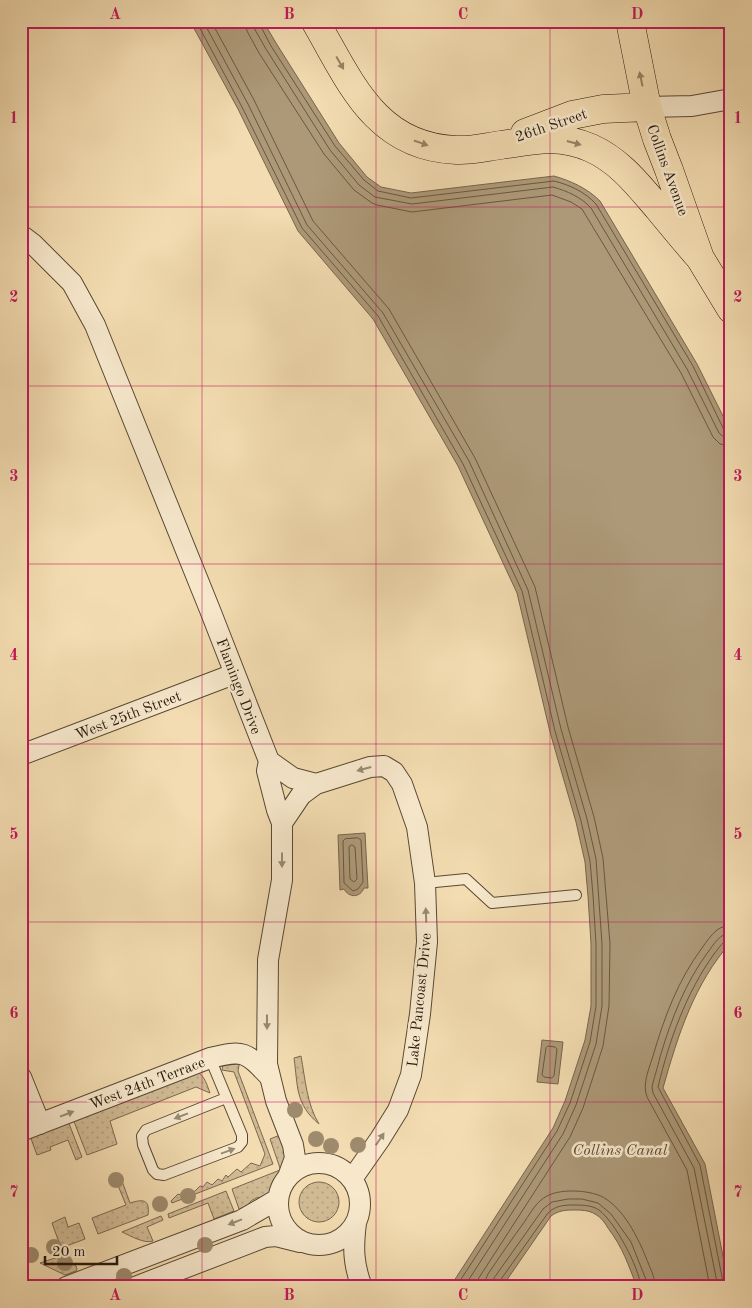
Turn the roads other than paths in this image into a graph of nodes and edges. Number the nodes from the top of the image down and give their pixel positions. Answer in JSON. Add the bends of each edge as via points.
{"nodes":[{"id":1,"x":315,"y":21,"type":"edge"},
{"id":2,"x":630,"y":21,"type":"edge"},
{"id":3,"x":731,"y":99,"type":"edge"},
{"id":4,"x":647,"y":107,"type":"junction"},
{"id":5,"x":491,"y":146,"type":"junction"},
{"id":6,"x":21,"y":235,"type":"edge"},
{"id":7,"x":700,"y":258,"type":"junction"},
{"id":8,"x":730,"y":306,"type":"edge"},
{"id":9,"x":234,"y":674,"type":"junction"},
{"id":10,"x":21,"y":756,"type":"edge"},
{"id":11,"x":269,"y":761,"type":"junction"},
{"id":12,"x":316,"y":784,"type":"junction"},
{"id":13,"x":282,"y":823,"type":"junction"},
{"id":14,"x":425,"y":883,"type":"junction"},
{"id":15,"x":576,"y":895,"type":"dead end"},
{"id":16,"x":210,"y":1058,"type":"junction"},
{"id":17,"x":269,"y":1076,"type":"junction"},
{"id":18,"x":21,"y":1077,"type":"edge"},
{"id":19,"x":226,"y":1098,"type":"junction"},
{"id":20,"x":40,"y":1124,"type":"junction"},
{"id":21,"x":21,"y":1131,"type":"edge"},
{"id":22,"x":288,"y":1177,"type":"junction"},
{"id":23,"x":352,"y":1179,"type":"junction"},
{"id":24,"x":278,"y":1199,"type":"junction"},
{"id":25,"x":356,"y":1224,"type":"junction"},
{"id":26,"x":306,"y":1244,"type":"junction"},
{"id":27,"x":360,"y":1282,"type":"edge"},
{"id":28,"x":66,"y":1287,"type":"edge"},
{"id":29,"x":135,"y":1287,"type":"edge"}],
"edges":[{"from":1,"to":5,"type":"main road","one_way":true,"via":[[357,92],[387,126],[432,147],[463,150]]},
{"from":4,"to":2,"type":"main road","name":"Collins Avenue","one_way":true},
{"from":3,"to":4,"type":"street","name":"26th Street","via":[[692,106]]},
{"from":4,"to":5,"type":"main road","name":"26th Street","via":[[603,109],[572,115]]},
{"from":4,"to":7,"type":"main road","name":"Collins Avenue"},
{"from":5,"to":7,"type":"main road","one_way":true,"via":[[557,139],[599,152],[633,178]]},
{"from":6,"to":9,"type":"street","name":"Flamingo Drive","via":[[72,283],[95,325]]},
{"from":7,"to":8,"type":"main road","name":"Collins Avenue"},
{"from":9,"to":10,"type":"street","name":"West 25th Street"},
{"from":9,"to":11,"type":"street","name":"Flamingo Drive"},
{"from":11,"to":12,"type":"street","via":[[294,778]]},
{"from":11,"to":13,"type":"street","name":"Flamingo Drive","via":[[267,771]]},
{"from":12,"to":13,"type":"street","name":"Lake Pancoast Drive","via":[[301,795]]},
{"from":14,"to":12,"type":"street","name":"Lake Pancoast Drive","one_way":true,"via":[[417,828],[402,784],[394,772],[384,766],[370,767]]},
{"from":13,"to":17,"type":"street","name":"Flamingo Drive","one_way":true,"via":[[282,880],[268,960],[266,1064]]},
{"from":14,"to":15,"type":"lane","via":[[466,879],[492,903]]},
{"from":23,"to":14,"type":"street","name":"Lake Pancoast Drive","one_way":true,"via":[[398,1110],[411,1075],[427,942]]},
{"from":16,"to":17,"type":"street","name":"West 24th Terrace","via":[[243,1054]]},
{"from":16,"to":19,"type":"lane"},
{"from":20,"to":16,"type":"street","name":"West 24th Terrace","one_way":true},
{"from":17,"to":22,"type":"street","name":"Flamingo Drive","via":[[293,1146],[295,1158]]},
{"from":18,"to":20,"type":"street"},
{"from":19,"to":19,"type":"lane","one_way":true,"via":[[146,1130],[142,1136],[143,1145],[152,1170],[164,1175],[238,1147],[242,1135]]},
{"from":20,"to":21,"type":"street","name":"West 24th Terrace"},
{"from":22,"to":23,"type":"street","via":[[299,1168],[320,1163],[343,1170]]},
{"from":22,"to":24,"type":"street"},
{"from":23,"to":25,"type":"street","via":[[360,1196],[361,1211]]},
{"from":24,"to":26,"type":"street","via":[[283,1225],[292,1236]]},
{"from":24,"to":28,"type":"street","one_way":true,"via":[[242,1220]]},
{"from":25,"to":26,"type":"street","via":[[337,1242],[323,1246]]},
{"from":25,"to":27,"type":"street","via":[[353,1244]]},
{"from":26,"to":27,"type":"street","via":[[336,1256]]},
{"from":26,"to":29,"type":"street","via":[[276,1236],[265,1237]]}]}
